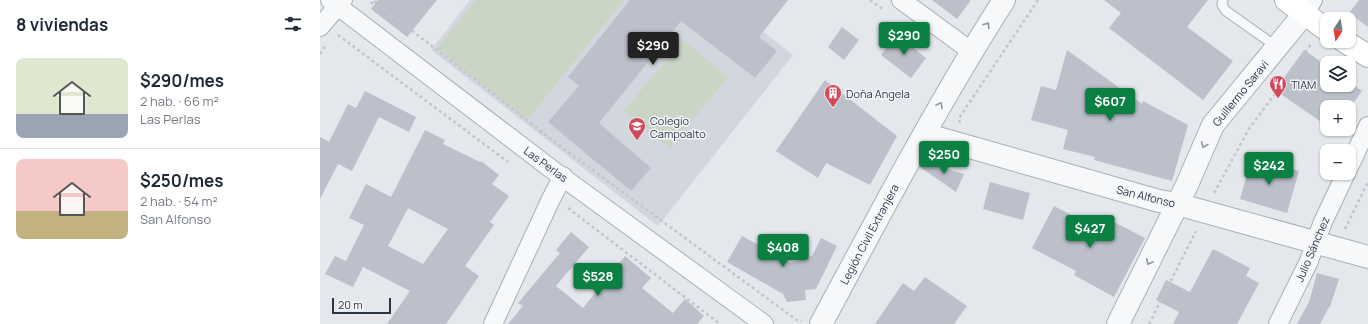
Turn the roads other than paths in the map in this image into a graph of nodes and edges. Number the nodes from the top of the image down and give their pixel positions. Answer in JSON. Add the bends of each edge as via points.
{"nodes":[{"id":1,"x":901,"y":0,"type":"edge"},
{"id":2,"x":1004,"y":0,"type":"edge"},
{"id":3,"x":1223,"y":0,"type":"edge"},
{"id":4,"x":1286,"y":0,"type":"edge"},
{"id":5,"x":337,"y":2,"type":"edge"},
{"id":6,"x":1309,"y":7,"type":"edge"},
{"id":7,"x":327,"y":31,"type":"edge"},
{"id":8,"x":1320,"y":32,"type":"edge"},
{"id":9,"x":1278,"y":47,"type":"junction"},
{"id":10,"x":1355,"y":48,"type":"edge"},
{"id":11,"x":971,"y":51,"type":"junction"},
{"id":12,"x":1368,"y":56,"type":"edge"},
{"id":13,"x":1368,"y":126,"type":"edge"},
{"id":14,"x":924,"y":134,"type":"junction"},
{"id":15,"x":1356,"y":152,"type":"edge"},
{"id":16,"x":563,"y":176,"type":"junction"},
{"id":17,"x":1343,"y":180,"type":"edge"},
{"id":18,"x":1177,"y":204,"type":"junction"},
{"id":19,"x":1316,"y":243,"type":"junction"},
{"id":20,"x":1368,"y":257,"type":"edge"},
{"id":21,"x":814,"y":322,"type":"edge"},
{"id":22,"x":493,"y":324,"type":"edge"},
{"id":23,"x":764,"y":324,"type":"edge"},
{"id":24,"x":1118,"y":324,"type":"edge"},
{"id":25,"x":1278,"y":324,"type":"edge"}],
"edges":[{"from":1,"to":11,"type":"street"},
{"from":11,"to":2,"type":"street","name":"Legión Civil Extranjera","one_way":true},
{"from":3,"to":9,"type":"lane","via":[[1222,5],[1226,12]]},
{"from":4,"to":6,"type":"main road"},
{"from":5,"to":7,"type":"street"},
{"from":5,"to":16,"type":"street","name":"Las Perlas"},
{"from":6,"to":8,"type":"main road"},
{"from":6,"to":9,"type":"street","name":"Guillermo Saravi"},
{"from":9,"to":18,"type":"street","name":"Guillermo Saravi","one_way":true,"via":[[1213,125]]},
{"from":10,"to":12,"type":"main road"},
{"from":14,"to":11,"type":"street","name":"Legión Civil Extranjera","one_way":true},
{"from":13,"to":15,"type":"street"},
{"from":14,"to":18,"type":"street","name":"San Alfonso"},
{"from":14,"to":21,"type":"street","name":"Legión Civil Extranjera"},
{"from":16,"to":22,"type":"street"},
{"from":16,"to":23,"type":"street","name":"Las Perlas"},
{"from":17,"to":19,"type":"street","name":"Julio Sánchez"},
{"from":18,"to":19,"type":"street","name":"San Alfonso"},
{"from":18,"to":24,"type":"street","name":"Guillermo Saravi","one_way":true},
{"from":19,"to":20,"type":"street","name":"San Alfonso"},
{"from":19,"to":25,"type":"street","name":"Julio Sánchez"}]}
